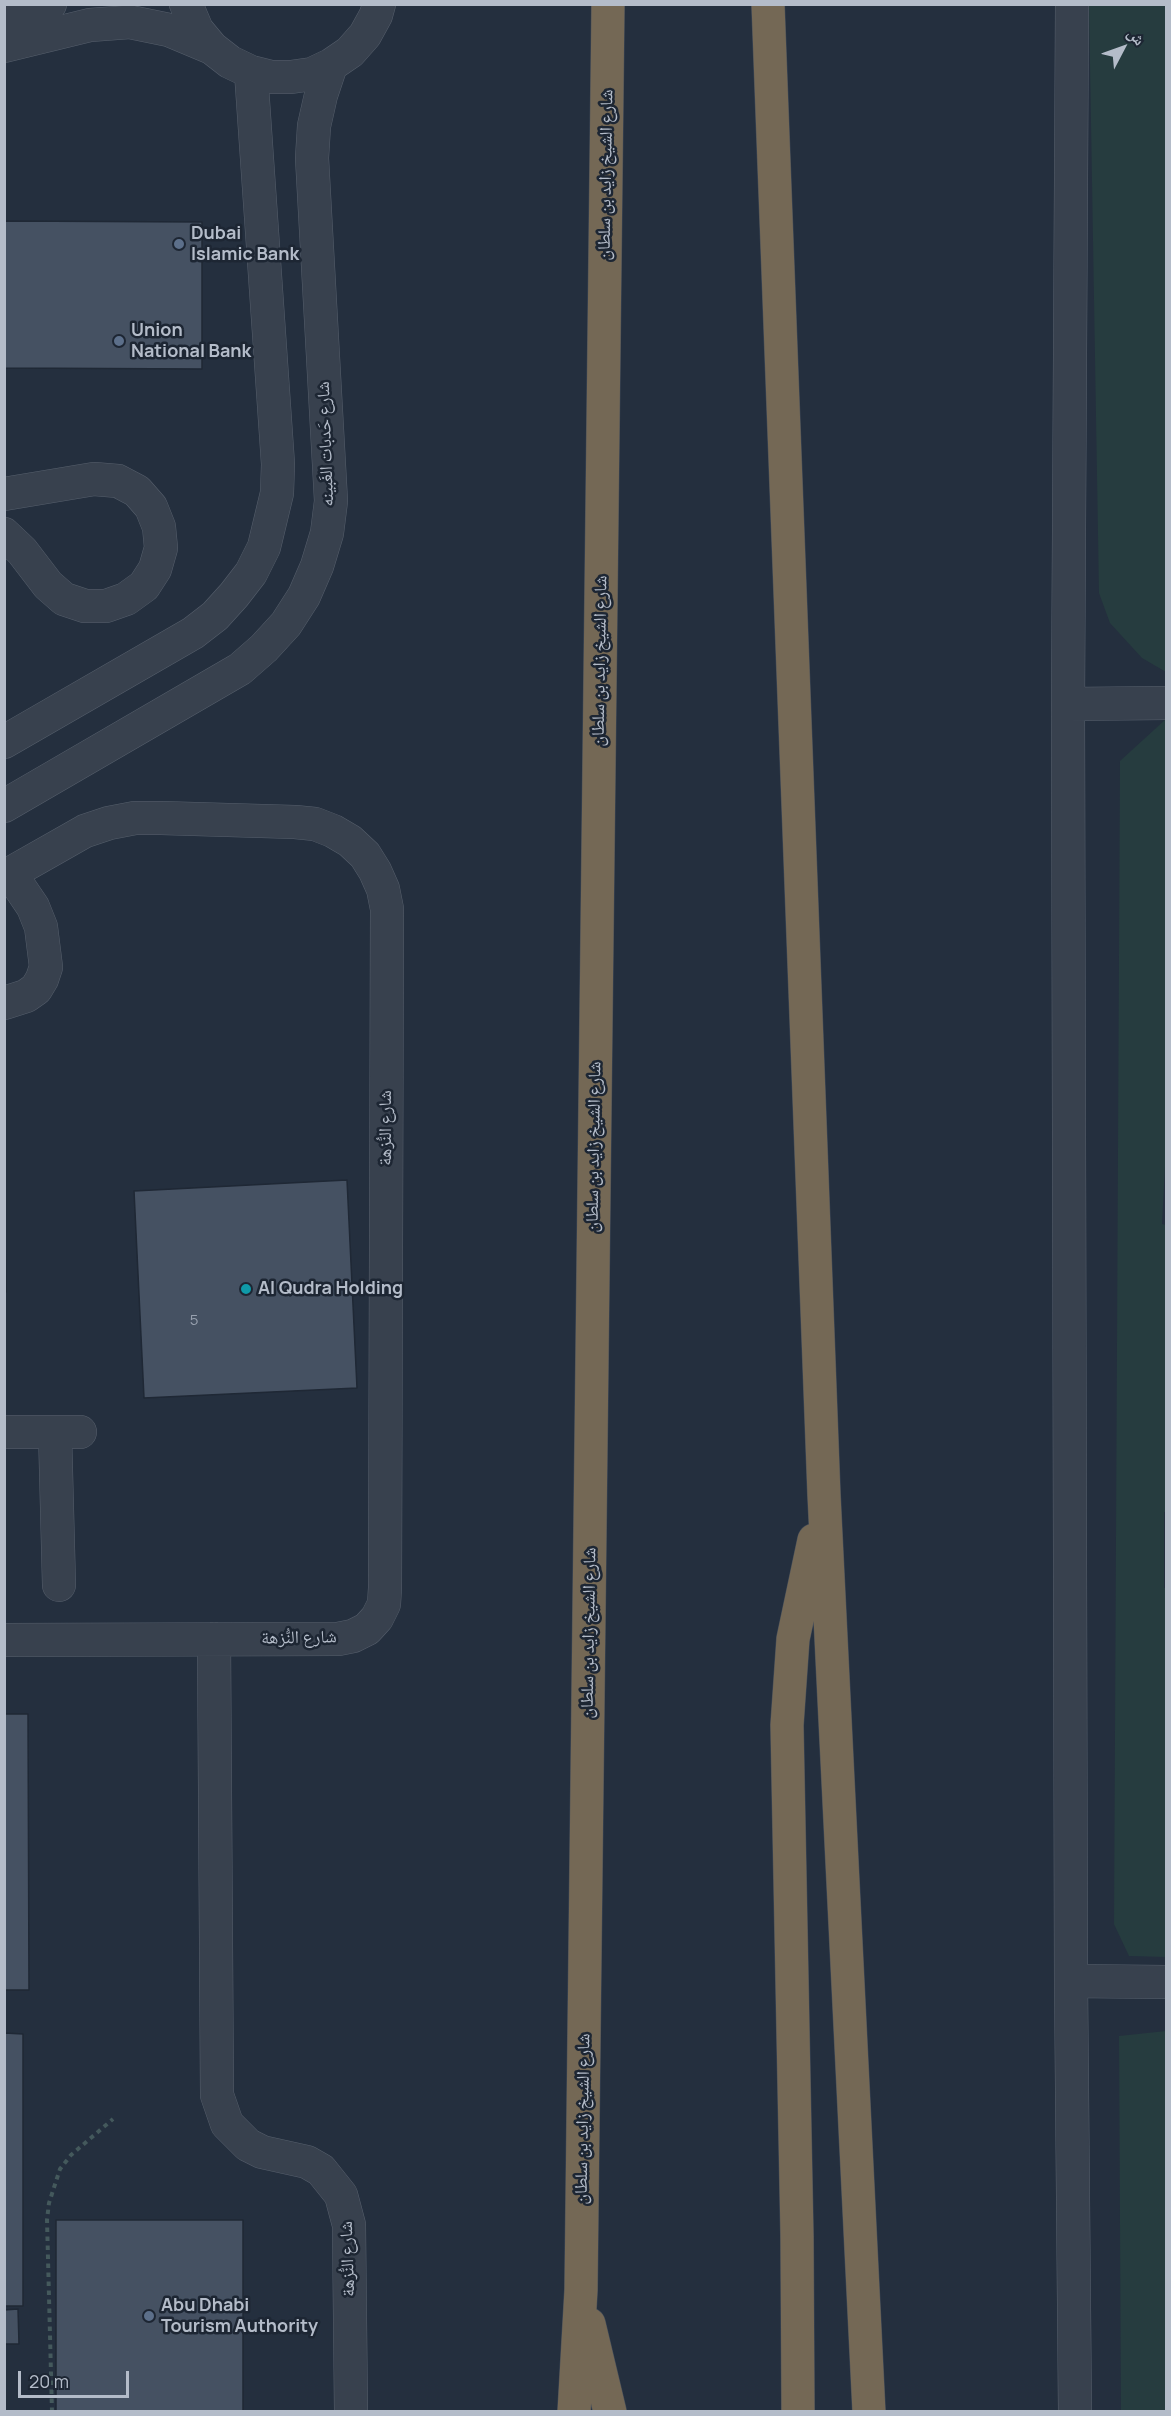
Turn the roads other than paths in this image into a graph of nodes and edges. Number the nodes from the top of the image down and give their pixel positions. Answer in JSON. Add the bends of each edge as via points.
{"nodes":[{"id":1,"x":50,"y":4,"type":"edge"},
{"id":2,"x":186,"y":4,"type":"edge"},
{"id":3,"x":379,"y":4,"type":"edge"},
{"id":4,"x":608,"y":4,"type":"edge"},
{"id":5,"x":768,"y":4,"type":"edge"},
{"id":6,"x":1072,"y":4,"type":"edge"},
{"id":7,"x":4,"y":19,"type":"edge"},
{"id":8,"x":4,"y":46,"type":"edge"},
{"id":9,"x":212,"y":48,"type":"junction"},
{"id":10,"x":331,"y":65,"type":"junction"},
{"id":11,"x":251,"y":72,"type":"junction"},
{"id":12,"x":4,"y":494,"type":"edge"},
{"id":13,"x":4,"y":534,"type":"edge"},
{"id":14,"x":1167,"y":703,"type":"edge"},
{"id":15,"x":1068,"y":704,"type":"junction"},
{"id":16,"x":4,"y":742,"type":"edge"},
{"id":17,"x":4,"y":806,"type":"edge"},
{"id":18,"x":7,"y":875,"type":"edge"},
{"id":19,"x":4,"y":1003,"type":"edge"},
{"id":20,"x":4,"y":1432,"type":"edge"},
{"id":21,"x":824,"y":1495,"type":"junction"},
{"id":22,"x":59,"y":1585,"type":"dead end"},
{"id":23,"x":214,"y":1639,"type":"junction"},
{"id":24,"x":4,"y":1640,"type":"edge"},
{"id":25,"x":1071,"y":1981,"type":"junction"},
{"id":26,"x":1167,"y":1982,"type":"edge"},
{"id":27,"x":581,"y":2290,"type":"junction"},
{"id":28,"x":351,"y":2412,"type":"edge"},
{"id":29,"x":574,"y":2412,"type":"edge"},
{"id":30,"x":610,"y":2412,"type":"edge"},
{"id":31,"x":798,"y":2412,"type":"edge"},
{"id":32,"x":869,"y":2412,"type":"edge"},
{"id":33,"x":1075,"y":2412,"type":"edge"}],
"edges":[{"from":1,"to":7,"type":"street"},
{"from":2,"to":9,"type":"street","via":[[197,30]]},
{"from":3,"to":10,"type":"street","via":[[365,35]]},
{"from":4,"to":27,"type":"highway","name":"شارع الشيخ زايد بن سلطان"},
{"from":5,"to":21,"type":"highway"},
{"from":6,"to":15,"type":"street"},
{"from":8,"to":9,"type":"street","via":[[90,25],[120,22],[159,27]]},
{"from":9,"to":11,"type":"street"},
{"from":10,"to":11,"type":"street","via":[[312,74],[291,77]]},
{"from":10,"to":17,"type":"street","name":"شارع حَدبات الغَبينه","via":[[316,116],[312,158],[331,501],[327,533],[304,596],[286,624],[240,669]]},
{"from":11,"to":16,"type":"street","via":[[278,464],[277,493],[264,547],[234,595],[193,633]]},
{"from":12,"to":13,"type":"street","via":[[94,479],[118,481],[136,491],[151,507],[159,526],[160,548],[155,569],[144,586],[126,599],[106,606],[84,606],[64,598],[48,585]]},
{"from":14,"to":15,"type":"street"},
{"from":15,"to":25,"type":"street"},
{"from":18,"to":19,"type":"street","via":[[23,890],[37,917],[46,967],[36,989]]},
{"from":18,"to":23,"type":"street","name":"شارع النُّزهة","via":[[85,831],[127,820],[295,822],[333,831],[350,841],[365,855],[383,889],[387,909],[384,1604],[367,1629],[353,1636]]},
{"from":20,"to":22,"type":"street","via":[[68,1432]]},
{"from":21,"to":31,"type":"highway","via":[[793,1639],[786,1725]]},
{"from":21,"to":32,"type":"highway"},
{"from":23,"to":24,"type":"street","name":"شارع النُّزهة"},
{"from":23,"to":28,"type":"street","name":"شارع النُّزهة","via":[[217,2095],[227,2124],[248,2145],[307,2162],[321,2170],[341,2195],[349,2225]]},
{"from":25,"to":26,"type":"street"},
{"from":25,"to":33,"type":"street"},
{"from":27,"to":29,"type":"highway","name":"شارع الشيخ زايد بن سلطان"},
{"from":27,"to":30,"type":"highway","name":"شارع الشيخ زايد بن سلطان"}]}
